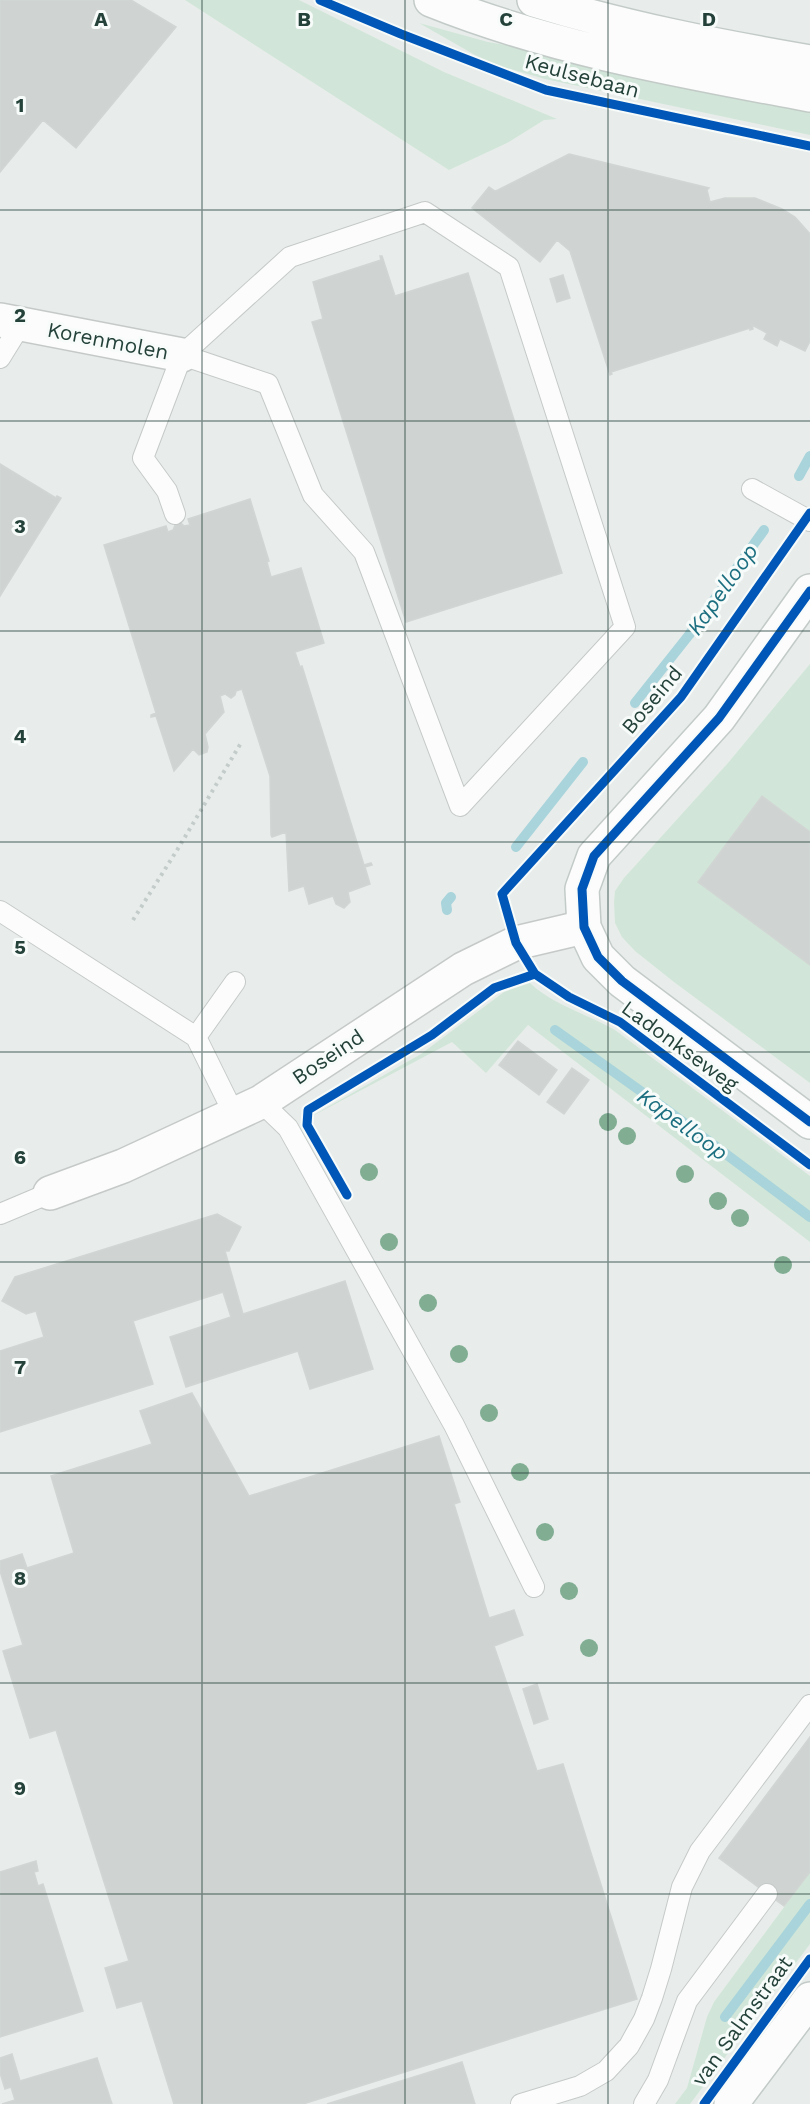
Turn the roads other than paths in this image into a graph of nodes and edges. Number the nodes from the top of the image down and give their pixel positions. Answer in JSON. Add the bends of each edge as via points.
{"nodes":[{"id":1,"x":431,"y":0,"type":"edge"},
{"id":2,"x":534,"y":0,"type":"edge"},
{"id":3,"x":810,"y":62,"type":"edge"},
{"id":4,"x":810,"y":95,"type":"edge"},
{"id":5,"x":10,"y":322,"type":"edge"},
{"id":6,"x":182,"y":355,"type":"junction"},
{"id":7,"x":0,"y":358,"type":"edge"},
{"id":8,"x":752,"y":489,"type":"dead end"},
{"id":9,"x":175,"y":514,"type":"dead end"},
{"id":10,"x":810,"y":521,"type":"edge"},
{"id":11,"x":810,"y":591,"type":"edge"},
{"id":12,"x":0,"y":911,"type":"edge"},
{"id":13,"x":584,"y":927,"type":"junction"},
{"id":14,"x":235,"y":982,"type":"dead end"},
{"id":15,"x":196,"y":1038,"type":"junction"},
{"id":16,"x":248,"y":1108,"type":"junction"},
{"id":17,"x":810,"y":1122,"type":"edge"},
{"id":18,"x":50,"y":1192,"type":"joint"},
{"id":19,"x":0,"y":1214,"type":"edge"},
{"id":20,"x":534,"y":1587,"type":"dead end"},
{"id":21,"x":810,"y":1705,"type":"edge"},
{"id":22,"x":767,"y":1894,"type":"dead end"},
{"id":23,"x":810,"y":2000,"type":"edge"},
{"id":24,"x":521,"y":2104,"type":"edge"},
{"id":25,"x":644,"y":2104,"type":"edge"},
{"id":26,"x":731,"y":2104,"type":"edge"}],
"edges":[{"from":1,"to":4,"type":"street","name":"Keulsebaan","via":[[492,22],[641,63]]},
{"from":2,"to":3,"type":"street","via":[[645,30]]},
{"from":5,"to":6,"type":"street","name":"Korenmolen"},
{"from":5,"to":7,"type":"lane"},
{"from":6,"to":6,"type":"lane","via":[[268,384],[313,495],[364,552],[460,806],[625,627],[509,267],[425,212],[290,256]]},
{"from":6,"to":9,"type":"lane","via":[[143,458],[167,491]]},
{"from":8,"to":10,"type":"lane"},
{"from":11,"to":13,"type":"street","via":[[719,718],[594,856],[582,889]]},
{"from":12,"to":15,"type":"lane"},
{"from":13,"to":16,"type":"street","name":"Boseind","via":[[516,943],[462,969]]},
{"from":13,"to":17,"type":"street","name":"Ladonkseweg","via":[[598,957],[622,981]]},
{"from":14,"to":15,"type":"lane"},
{"from":15,"to":16,"type":"lane"},
{"from":16,"to":18,"type":"street","name":"Boseind","via":[[123,1166]]},
{"from":16,"to":20,"type":"lane","via":[[288,1128],[454,1425]]},
{"from":18,"to":19,"type":"lane"},
{"from":21,"to":24,"type":"lane","via":[[700,1851],[682,1887],[652,1998],[628,2046],[606,2071],[580,2086]]},
{"from":22,"to":25,"type":"lane","via":[[687,2001],[658,2080]]},
{"from":23,"to":26,"type":"street","name":"van Salmstraat"}]}
